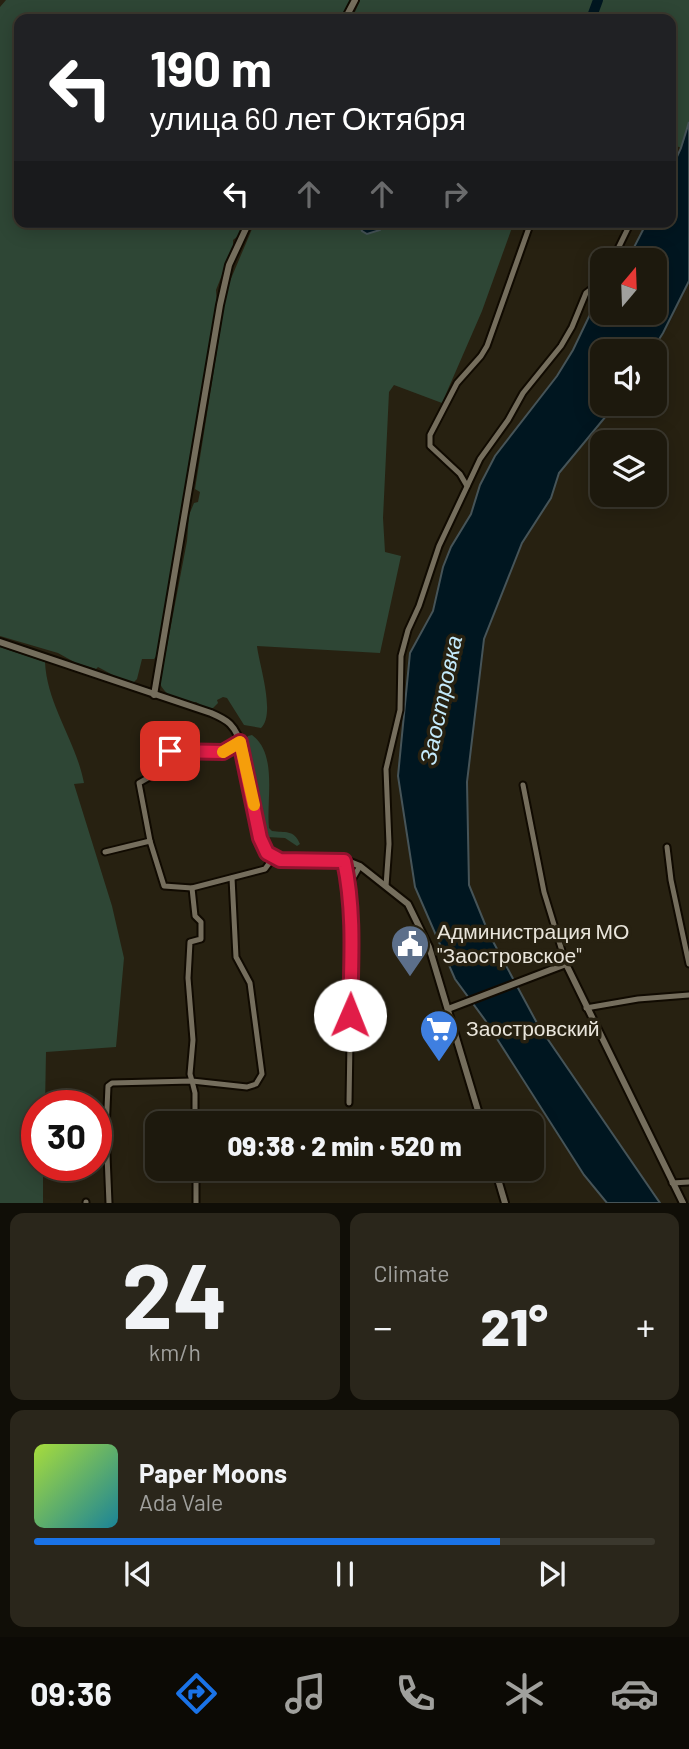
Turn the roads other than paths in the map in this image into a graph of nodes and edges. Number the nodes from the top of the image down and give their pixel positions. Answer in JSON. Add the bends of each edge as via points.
{"nodes":[{"id":1,"x":246,"y":228,"type":"edge"},
{"id":2,"x":529,"y":228,"type":"edge"},
{"id":3,"x":628,"y":228,"type":"edge"},
{"id":4,"x":618,"y":248,"type":"edge"},
{"id":5,"x":590,"y":290,"type":"edge"},
{"id":6,"x":467,"y":486,"type":"junction"},
{"id":7,"x":0,"y":642,"type":"edge"},
{"id":8,"x":154,"y":695,"type":"junction"},
{"id":9,"x":240,"y":742,"type":"junction"},
{"id":10,"x":523,"y":785,"type":"dead end"},
{"id":11,"x":150,"y":841,"type":"junction"},
{"id":12,"x":667,"y":847,"type":"dead end"},
{"id":13,"x":104,"y":852,"type":"dead end"},
{"id":14,"x":273,"y":858,"type":"junction"},
{"id":15,"x":344,"y":861,"type":"junction"},
{"id":16,"x":360,"y":866,"type":"junction"},
{"id":17,"x":232,"y":877,"type":"junction"},
{"id":18,"x":349,"y":885,"type":"junction"},
{"id":19,"x":386,"y":886,"type":"junction"},
{"id":20,"x":192,"y":888,"type":"junction"},
{"id":21,"x":566,"y":964,"type":"junction"},
{"id":22,"x":689,"y":964,"type":"edge"},
{"id":23,"x":689,"y":995,"type":"edge"},
{"id":24,"x":586,"y":1008,"type":"junction"},
{"id":25,"x":448,"y":1009,"type":"junction"},
{"id":26,"x":192,"y":1081,"type":"junction"},
{"id":27,"x":349,"y":1103,"type":"dead end"},
{"id":28,"x":194,"y":1111,"type":"edge"},
{"id":29,"x":478,"y":1111,"type":"edge"},
{"id":30,"x":196,"y":1181,"type":"edge"},
{"id":31,"x":499,"y":1181,"type":"edge"},
{"id":32,"x":689,"y":1182,"type":"edge"},
{"id":33,"x":672,"y":1183,"type":"junction"},
{"id":34,"x":109,"y":1203,"type":"edge"},
{"id":35,"x":196,"y":1203,"type":"edge"},
{"id":36,"x":505,"y":1203,"type":"edge"},
{"id":37,"x":683,"y":1203,"type":"edge"}],
"edges":[{"from":1,"to":8,"type":"street","via":[[229,265],[220,305]]},
{"from":2,"to":6,"type":"street","via":[[486,346],[457,383],[428,442]]},
{"from":3,"to":4,"type":"street"},
{"from":5,"to":6,"type":"street","via":[[561,346],[523,393]]},
{"from":6,"to":19,"type":"street","via":[[439,546],[401,656],[400,710],[387,769]]},
{"from":7,"to":8,"type":"street"},
{"from":8,"to":9,"type":"street","via":[[222,718]]},
{"from":9,"to":11,"type":"street","via":[[223,752],[170,751],[162,758],[160,771],[139,783]]},
{"from":9,"to":14,"type":"street","via":[[260,838]]},
{"from":10,"to":21,"type":"street","via":[[544,892]]},
{"from":11,"to":13,"type":"street"},
{"from":11,"to":20,"type":"street","via":[[164,886]]},
{"from":12,"to":22,"type":"street"},
{"from":14,"to":15,"type":"street"},
{"from":14,"to":17,"type":"street","via":[[265,869]]},
{"from":15,"to":16,"type":"street"},
{"from":15,"to":18,"type":"street"},
{"from":16,"to":18,"type":"street"},
{"from":16,"to":19,"type":"street"},
{"from":17,"to":20,"type":"street"},
{"from":17,"to":26,"type":"street","via":[[236,957],[250,983],[261,1074],[256,1084],[247,1087]]},
{"from":18,"to":27,"type":"street"},
{"from":19,"to":25,"type":"street","via":[[412,910]]},
{"from":20,"to":26,"type":"street","via":[[195,916],[201,922],[201,939],[190,942],[189,954]]},
{"from":21,"to":24,"type":"street"},
{"from":21,"to":25,"type":"street"},
{"from":23,"to":24,"type":"street"},
{"from":24,"to":33,"type":"street"},
{"from":25,"to":29,"type":"street"},
{"from":26,"to":28,"type":"street"},
{"from":26,"to":34,"type":"street","via":[[108,1086]]},
{"from":30,"to":35,"type":"street"},
{"from":31,"to":36,"type":"street"},
{"from":32,"to":33,"type":"street"},
{"from":33,"to":37,"type":"street"}]}
